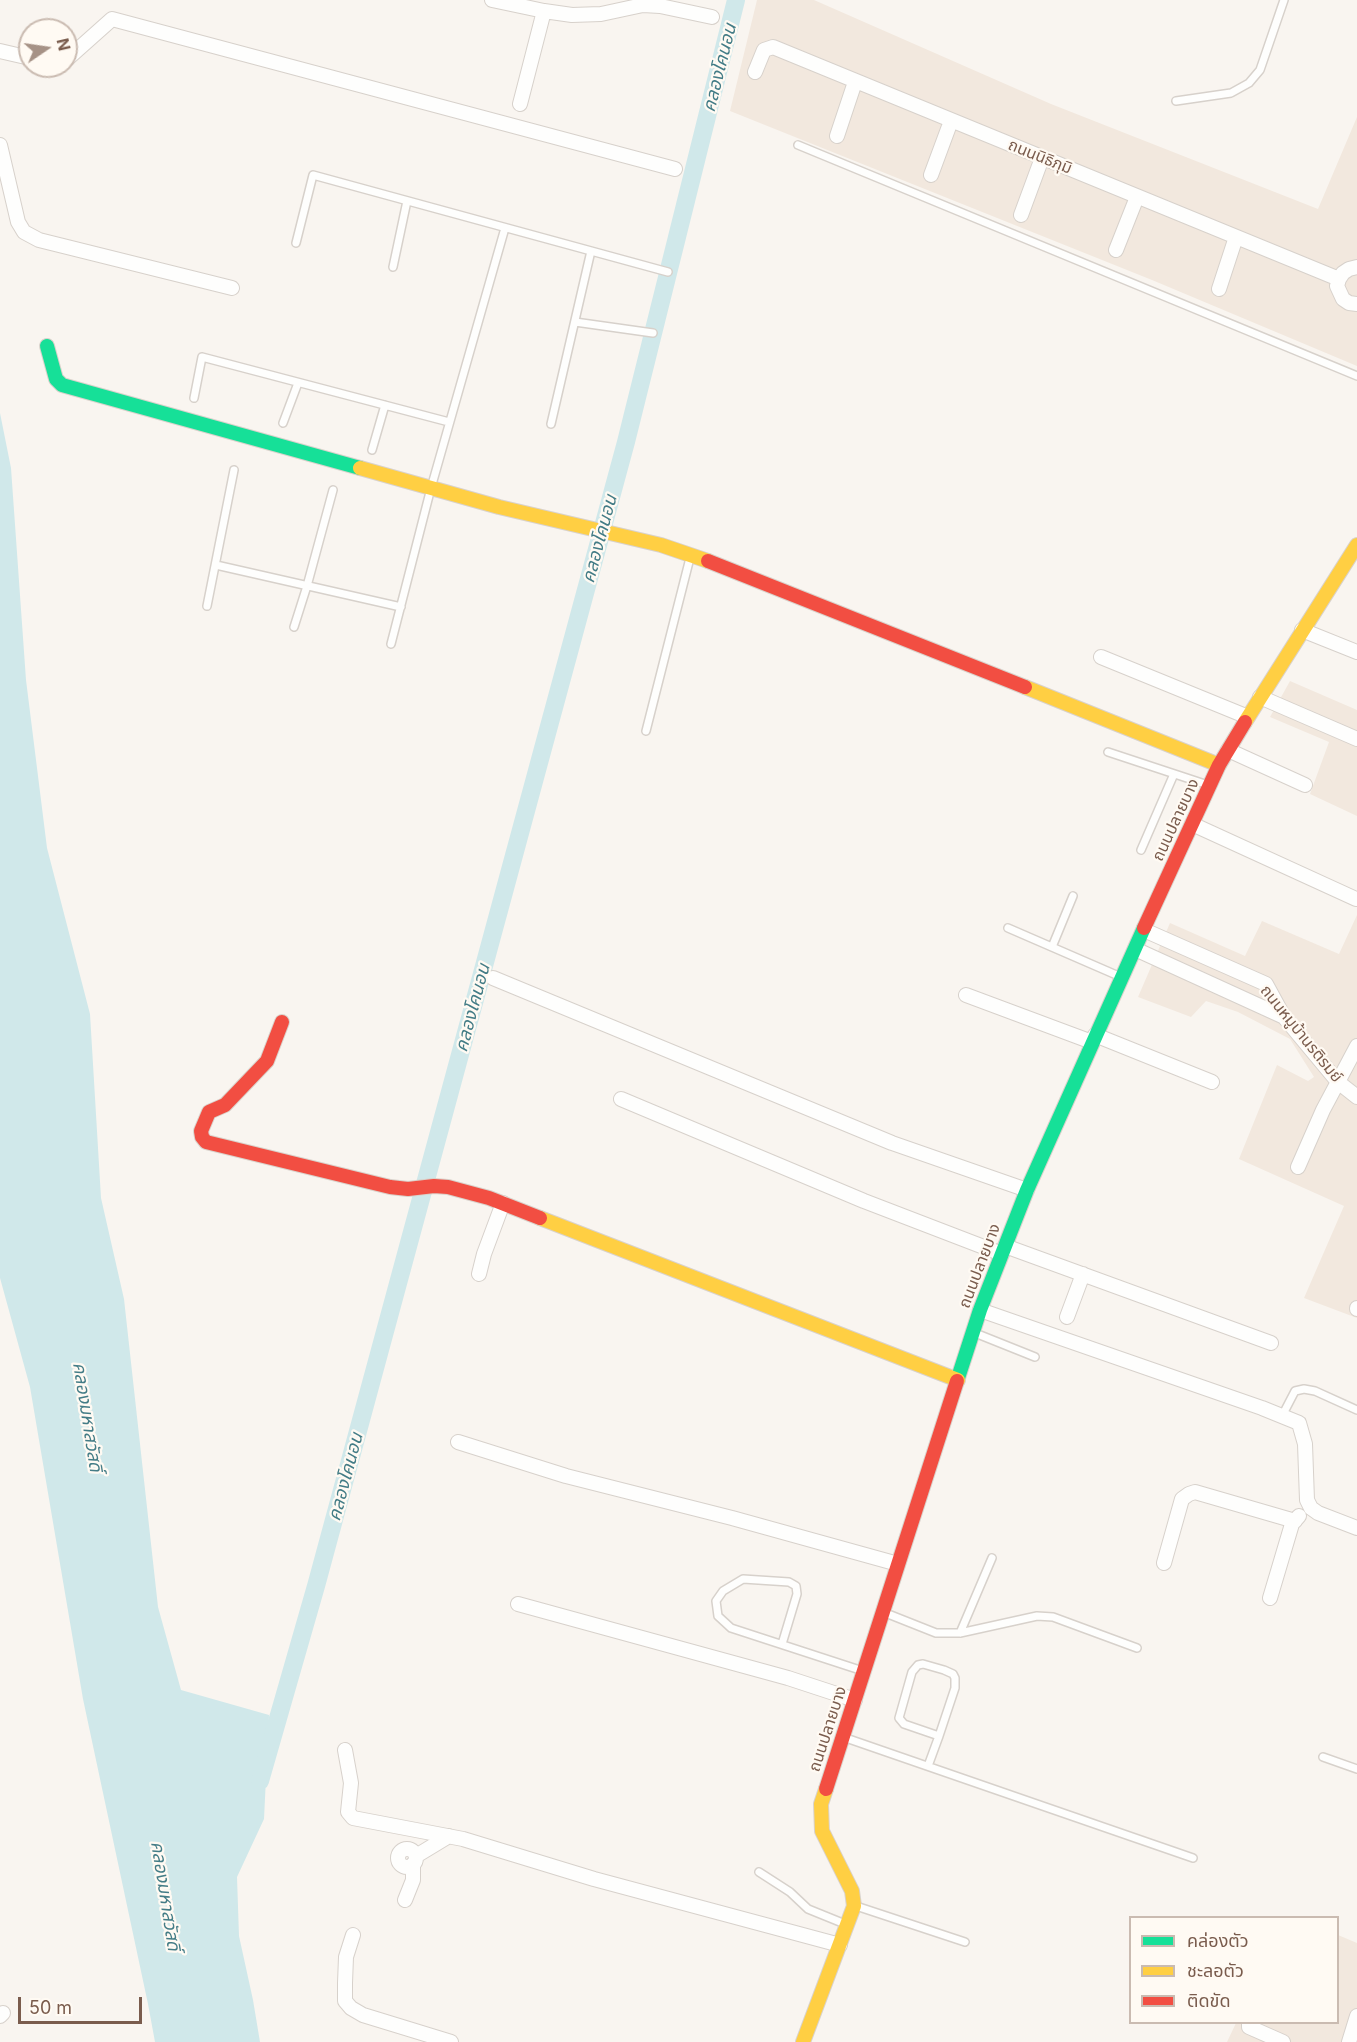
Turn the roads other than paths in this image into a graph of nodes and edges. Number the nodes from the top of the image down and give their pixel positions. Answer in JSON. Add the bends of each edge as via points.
{"nodes":[{"id":1,"x":492,"y":0,"type":"edge"},
{"id":2,"x":1284,"y":0,"type":"edge"},
{"id":3,"x":661,"y":3,"type":"edge"},
{"id":4,"x":544,"y":11,"type":"junction"},
{"id":5,"x":712,"y":17,"type":"dead end"},
{"id":6,"x":78,"y":49,"type":"edge"},
{"id":7,"x":0,"y":51,"type":"edge"},
{"id":8,"x":18,"y":55,"type":"edge"},
{"id":9,"x":755,"y":72,"type":"dead end"},
{"id":10,"x":855,"y":82,"type":"junction"},
{"id":11,"x":1176,"y":101,"type":"dead end"},
{"id":12,"x":520,"y":104,"type":"dead end"},
{"id":13,"x":951,"y":121,"type":"junction"},
{"id":14,"x":837,"y":136,"type":"dead end"},
{"id":15,"x":0,"y":145,"type":"edge"},
{"id":16,"x":798,"y":145,"type":"dead end"},
{"id":17,"x":1042,"y":158,"type":"junction"},
{"id":18,"x":675,"y":169,"type":"dead end"},
{"id":19,"x":931,"y":175,"type":"dead end"},
{"id":20,"x":1137,"y":197,"type":"junction"},
{"id":21,"x":407,"y":201,"type":"junction"},
{"id":22,"x":1021,"y":215,"type":"dead end"},
{"id":23,"x":505,"y":228,"type":"junction"},
{"id":24,"x":1236,"y":237,"type":"junction"},
{"id":25,"x":296,"y":243,"type":"dead end"},
{"id":26,"x":1116,"y":250,"type":"dead end"},
{"id":27,"x":591,"y":251,"type":"junction"},
{"id":28,"x":393,"y":267,"type":"dead end"},
{"id":29,"x":1357,"y":267,"type":"edge"},
{"id":30,"x":669,"y":272,"type":"dead end"},
{"id":31,"x":1339,"y":279,"type":"junction"},
{"id":32,"x":232,"y":288,"type":"dead end"},
{"id":33,"x":1219,"y":290,"type":"dead end"},
{"id":34,"x":1357,"y":304,"type":"edge"},
{"id":35,"x":575,"y":322,"type":"junction"},
{"id":36,"x":653,"y":333,"type":"dead end"},
{"id":37,"x":47,"y":346,"type":"dead end"},
{"id":38,"x":1357,"y":376,"type":"edge"},
{"id":39,"x":298,"y":383,"type":"junction"},
{"id":40,"x":194,"y":398,"type":"dead end"},
{"id":41,"x":385,"y":405,"type":"junction"},
{"id":42,"x":449,"y":422,"type":"junction"},
{"id":43,"x":283,"y":423,"type":"dead end"},
{"id":44,"x":551,"y":424,"type":"dead end"},
{"id":45,"x":372,"y":450,"type":"dead end"},
{"id":46,"x":234,"y":470,"type":"dead end"},
{"id":47,"x":431,"y":488,"type":"junction"},
{"id":48,"x":333,"y":490,"type":"dead end"},
{"id":49,"x":1357,"y":545,"type":"edge"},
{"id":50,"x":691,"y":555,"type":"junction"},
{"id":51,"x":216,"y":565,"type":"junction"},
{"id":52,"x":307,"y":586,"type":"junction"},
{"id":53,"x":207,"y":606,"type":"dead end"},
{"id":54,"x":401,"y":607,"type":"junction"},
{"id":55,"x":294,"y":627,"type":"dead end"},
{"id":56,"x":1302,"y":630,"type":"junction"},
{"id":57,"x":391,"y":644,"type":"dead end"},
{"id":58,"x":1357,"y":652,"type":"edge"},
{"id":59,"x":1101,"y":657,"type":"dead end"},
{"id":60,"x":1260,"y":697,"type":"junction"},
{"id":61,"x":1248,"y":717,"type":"junction"},
{"id":62,"x":646,"y":731,"type":"dead end"},
{"id":63,"x":1357,"y":739,"type":"edge"},
{"id":64,"x":1228,"y":750,"type":"junction"},
{"id":65,"x":1108,"y":752,"type":"dead end"},
{"id":66,"x":1219,"y":765,"type":"junction"},
{"id":67,"x":1174,"y":774,"type":"junction"},
{"id":68,"x":1305,"y":785,"type":"dead end"},
{"id":69,"x":1210,"y":786,"type":"junction"},
{"id":70,"x":1192,"y":824,"type":"junction"},
{"id":71,"x":1141,"y":850,"type":"dead end"},
{"id":72,"x":1073,"y":896,"type":"dead end"},
{"id":73,"x":1356,"y":899,"type":"edge"},
{"id":74,"x":1008,"y":928,"type":"dead end"},
{"id":75,"x":1144,"y":930,"type":"junction"},
{"id":76,"x":1052,"y":947,"type":"junction"},
{"id":77,"x":1135,"y":949,"type":"junction"},
{"id":78,"x":493,"y":978,"type":"dead end"},
{"id":79,"x":1122,"y":978,"type":"junction"},
{"id":80,"x":966,"y":995,"type":"dead end"},
{"id":81,"x":1284,"y":1017,"type":"junction"},
{"id":82,"x":282,"y":1022,"type":"dead end"},
{"id":83,"x":1093,"y":1038,"type":"junction"},
{"id":84,"x":1357,"y":1046,"type":"edge"},
{"id":85,"x":1212,"y":1082,"type":"dead end"},
{"id":86,"x":1338,"y":1082,"type":"junction"},
{"id":87,"x":1357,"y":1097,"type":"edge"},
{"id":88,"x":621,"y":1099,"type":"dead end"},
{"id":89,"x":1298,"y":1167,"type":"dead end"},
{"id":90,"x":1027,"y":1190,"type":"junction"},
{"id":91,"x":503,"y":1203,"type":"junction"},
{"id":92,"x":1003,"y":1250,"type":"junction"},
{"id":93,"x":478,"y":1274,"type":"dead end"},
{"id":94,"x":1083,"y":1274,"type":"junction"},
{"id":95,"x":980,"y":1310,"type":"junction"},
{"id":96,"x":1067,"y":1317,"type":"dead end"},
{"id":97,"x":973,"y":1333,"type":"junction"},
{"id":98,"x":1271,"y":1343,"type":"dead end"},
{"id":99,"x":1035,"y":1356,"type":"dead end"},
{"id":100,"x":958,"y":1380,"type":"junction"},
{"id":101,"x":1357,"y":1410,"type":"edge"},
{"id":102,"x":1282,"y":1416,"type":"junction"},
{"id":103,"x":458,"y":1442,"type":"dead end"},
{"id":104,"x":1311,"y":1508,"type":"junction"},
{"id":105,"x":1295,"y":1521,"type":"junction"},
{"id":106,"x":1357,"y":1528,"type":"edge"},
{"id":107,"x":992,"y":1558,"type":"dead end"},
{"id":108,"x":1164,"y":1563,"type":"dead end"},
{"id":109,"x":898,"y":1564,"type":"junction"},
{"id":110,"x":1270,"y":1598,"type":"dead end"},
{"id":111,"x":518,"y":1604,"type":"dead end"},
{"id":112,"x":883,"y":1612,"type":"junction"},
{"id":113,"x":960,"y":1633,"type":"junction"},
{"id":114,"x":782,"y":1644,"type":"junction"},
{"id":115,"x":1137,"y":1648,"type":"dead end"},
{"id":116,"x":864,"y":1672,"type":"junction"},
{"id":117,"x":855,"y":1700,"type":"junction"},
{"id":118,"x":939,"y":1736,"type":"junction"},
{"id":119,"x":843,"y":1737,"type":"junction"},
{"id":120,"x":345,"y":1750,"type":"dead end"},
{"id":121,"x":1323,"y":1757,"type":"dead end"},
{"id":122,"x":928,"y":1766,"type":"junction"},
{"id":123,"x":1357,"y":1769,"type":"edge"},
{"id":124,"x":449,"y":1836,"type":"junction"},
{"id":125,"x":1194,"y":1858,"type":"dead end"},
{"id":126,"x":759,"y":1872,"type":"dead end"},
{"id":127,"x":405,"y":1900,"type":"dead end"},
{"id":128,"x":854,"y":1906,"type":"junction"},
{"id":129,"x":848,"y":1925,"type":"junction"},
{"id":130,"x":353,"y":1935,"type":"dead end"},
{"id":131,"x":965,"y":1942,"type":"dead end"},
{"id":132,"x":840,"y":1946,"type":"junction"},
{"id":133,"x":1357,"y":2016,"type":"edge"},
{"id":134,"x":1249,"y":2024,"type":"edge"},
{"id":135,"x":1352,"y":2037,"type":"edge"},
{"id":136,"x":451,"y":2042,"type":"edge"},
{"id":137,"x":803,"y":2042,"type":"edge"},
{"id":138,"x":1283,"y":2042,"type":"edge"}],
"edges":[{"from":1,"to":4,"type":"street"},
{"from":2,"to":11,"type":"lane","via":[[1260,70],[1249,83],[1231,93]]},
{"from":3,"to":4,"type":"street","via":[[586,15]]},
{"from":3,"to":5,"type":"street"},
{"from":4,"to":12,"type":"street"},
{"from":6,"to":18,"type":"street","via":[[112,19]]},
{"from":7,"to":8,"type":"street"},
{"from":9,"to":10,"type":"street","name":"ถนนนิธิภุมิ","via":[[764,50],[772,47]]},
{"from":10,"to":13,"type":"street","name":"ถนนนิธิภุมิ"},
{"from":10,"to":14,"type":"street"},
{"from":13,"to":17,"type":"street","name":"ถนนนิธิภุมิ"},
{"from":13,"to":19,"type":"street"},
{"from":15,"to":32,"type":"street","via":[[18,222],[24,232],[39,240]]},
{"from":16,"to":38,"type":"lane"},
{"from":17,"to":20,"type":"street","name":"ถนนนิธิภุมิ"},
{"from":17,"to":22,"type":"street"},
{"from":20,"to":24,"type":"street","name":"ถนนนิธิภุมิ"},
{"from":20,"to":26,"type":"street"},
{"from":21,"to":23,"type":"lane"},
{"from":21,"to":25,"type":"lane","via":[[313,175]]},
{"from":21,"to":28,"type":"lane"},
{"from":23,"to":27,"type":"lane"},
{"from":23,"to":42,"type":"lane"},
{"from":24,"to":31,"type":"street","name":"ถนนนิธิภุมิ"},
{"from":24,"to":33,"type":"street"},
{"from":27,"to":30,"type":"lane"},
{"from":27,"to":35,"type":"lane"},
{"from":29,"to":31,"type":"street"},
{"from":31,"to":34,"type":"street","via":[[1337,286],[1343,299]]},
{"from":35,"to":36,"type":"lane"},
{"from":35,"to":44,"type":"lane"},
{"from":37,"to":47,"type":"street","via":[[56,379],[62,385]]},
{"from":39,"to":40,"type":"lane","via":[[202,357]]},
{"from":39,"to":41,"type":"lane"},
{"from":39,"to":43,"type":"lane"},
{"from":41,"to":42,"type":"lane"},
{"from":41,"to":45,"type":"lane"},
{"from":42,"to":47,"type":"lane"},
{"from":46,"to":51,"type":"lane"},
{"from":47,"to":50,"type":"street"},
{"from":47,"to":54,"type":"lane"},
{"from":48,"to":52,"type":"lane"},
{"from":49,"to":56,"type":"street","name":"ถนนปลายบาง"},
{"from":50,"to":62,"type":"lane"},
{"from":50,"to":66,"type":"street"},
{"from":51,"to":52,"type":"lane"},
{"from":51,"to":53,"type":"lane"},
{"from":52,"to":54,"type":"lane"},
{"from":52,"to":55,"type":"lane"},
{"from":54,"to":57,"type":"lane"},
{"from":56,"to":58,"type":"street"},
{"from":56,"to":60,"type":"street","name":"ถนนปลายบาง"},
{"from":59,"to":61,"type":"street"},
{"from":60,"to":61,"type":"street","name":"ถนนปลายบาง"},
{"from":60,"to":63,"type":"street"},
{"from":61,"to":64,"type":"street","name":"ถนนปลายบาง"},
{"from":64,"to":66,"type":"street","name":"ถนนปลายบาง"},
{"from":64,"to":68,"type":"street"},
{"from":65,"to":67,"type":"lane"},
{"from":66,"to":69,"type":"street","name":"ถนนปลายบาง"},
{"from":67,"to":69,"type":"lane"},
{"from":67,"to":71,"type":"lane"},
{"from":69,"to":70,"type":"street","name":"ถนนปลายบาง"},
{"from":70,"to":73,"type":"street"},
{"from":70,"to":75,"type":"street","name":"ถนนปลายบาง"},
{"from":72,"to":76,"type":"lane"},
{"from":74,"to":76,"type":"lane"},
{"from":75,"to":77,"type":"street","name":"ถนนปลายบาง"},
{"from":75,"to":81,"type":"street","name":"ถนนหมูบ้านรติรมย์","via":[[1266,984]]},
{"from":76,"to":79,"type":"lane"},
{"from":77,"to":79,"type":"street","name":"ถนนปลายบาง"},
{"from":77,"to":81,"type":"street"},
{"from":78,"to":90,"type":"street","via":[[892,1143]]},
{"from":79,"to":83,"type":"street","name":"ถนนปลายบาง"},
{"from":80,"to":83,"type":"street"},
{"from":81,"to":86,"type":"street","name":"ถนนหมูบ้านรติรมย์"},
{"from":82,"to":91,"type":"street","via":[[267,1061],[225,1105],[209,1112],[201,1131],[206,1142],[390,1187],[434,1186],[471,1192]]},
{"from":83,"to":85,"type":"street"},
{"from":83,"to":90,"type":"street","name":"ถนนปลายบาง"},
{"from":84,"to":86,"type":"street"},
{"from":86,"to":87,"type":"street","name":"ถนนหมูบ้านรติรมย์"},
{"from":86,"to":89,"type":"street"},
{"from":88,"to":92,"type":"street","via":[[864,1201]]},
{"from":90,"to":92,"type":"street","name":"ถนนปลายบาง"},
{"from":91,"to":93,"type":"street"},
{"from":91,"to":100,"type":"street"},
{"from":92,"to":94,"type":"street"},
{"from":92,"to":95,"type":"street","name":"ถนนปลายบาง"},
{"from":94,"to":96,"type":"street"},
{"from":94,"to":98,"type":"street"},
{"from":95,"to":97,"type":"street","name":"ถนนปลายบาง"},
{"from":95,"to":102,"type":"street"},
{"from":97,"to":99,"type":"lane"},
{"from":97,"to":100,"type":"street","name":"ถนนปลายบาง"},
{"from":100,"to":109,"type":"street","name":"ถนนปลายบาง"},
{"from":101,"to":102,"type":"lane","via":[[1304,1389],[1295,1391]]},
{"from":102,"to":104,"type":"street","via":[[1299,1423],[1303,1435],[1307,1500]]},
{"from":103,"to":109,"type":"street","via":[[566,1476]]},
{"from":104,"to":105,"type":"street"},
{"from":104,"to":106,"type":"street"},
{"from":105,"to":108,"type":"street","via":[[1195,1492],[1182,1499]]},
{"from":105,"to":110,"type":"street"},
{"from":107,"to":113,"type":"lane"},
{"from":109,"to":112,"type":"street","name":"ถนนปลายบาง"},
{"from":111,"to":117,"type":"street","via":[[789,1678]]},
{"from":112,"to":113,"type":"lane","via":[[936,1633]]},
{"from":112,"to":116,"type":"street","name":"ถนนปลายบาง"},
{"from":113,"to":115,"type":"lane","via":[[1053,1617]]},
{"from":114,"to":114,"type":"lane","via":[[796,1586],[789,1582],[743,1580],[723,1591],[716,1601],[718,1616],[731,1628]]},
{"from":114,"to":116,"type":"lane"},
{"from":116,"to":117,"type":"street","name":"ถนนปลายบาง"},
{"from":117,"to":119,"type":"street","name":"ถนนปลายบาง"},
{"from":118,"to":118,"type":"lane","via":[[904,1724],[899,1718],[912,1672],[918,1665],[944,1670],[955,1678]]},
{"from":118,"to":122,"type":"lane"},
{"from":119,"to":122,"type":"lane"},
{"from":119,"to":128,"type":"street","name":"ถนนปลายบาง","via":[[821,1804],[822,1831],[852,1891]]},
{"from":120,"to":124,"type":"street","via":[[351,1783],[348,1812],[353,1818]]},
{"from":121,"to":123,"type":"lane"},
{"from":122,"to":125,"type":"lane"},
{"from":124,"to":127,"type":"street","via":[[415,1860]]},
{"from":124,"to":132,"type":"street"},
{"from":126,"to":129,"type":"lane","via":[[790,1892],[807,1909]]},
{"from":128,"to":129,"type":"street"},
{"from":128,"to":131,"type":"lane"},
{"from":129,"to":132,"type":"street"},
{"from":130,"to":136,"type":"street","via":[[346,1957],[345,2001],[351,2008]]},
{"from":132,"to":137,"type":"street"},
{"from":133,"to":135,"type":"street"},
{"from":134,"to":138,"type":"street"}]}
